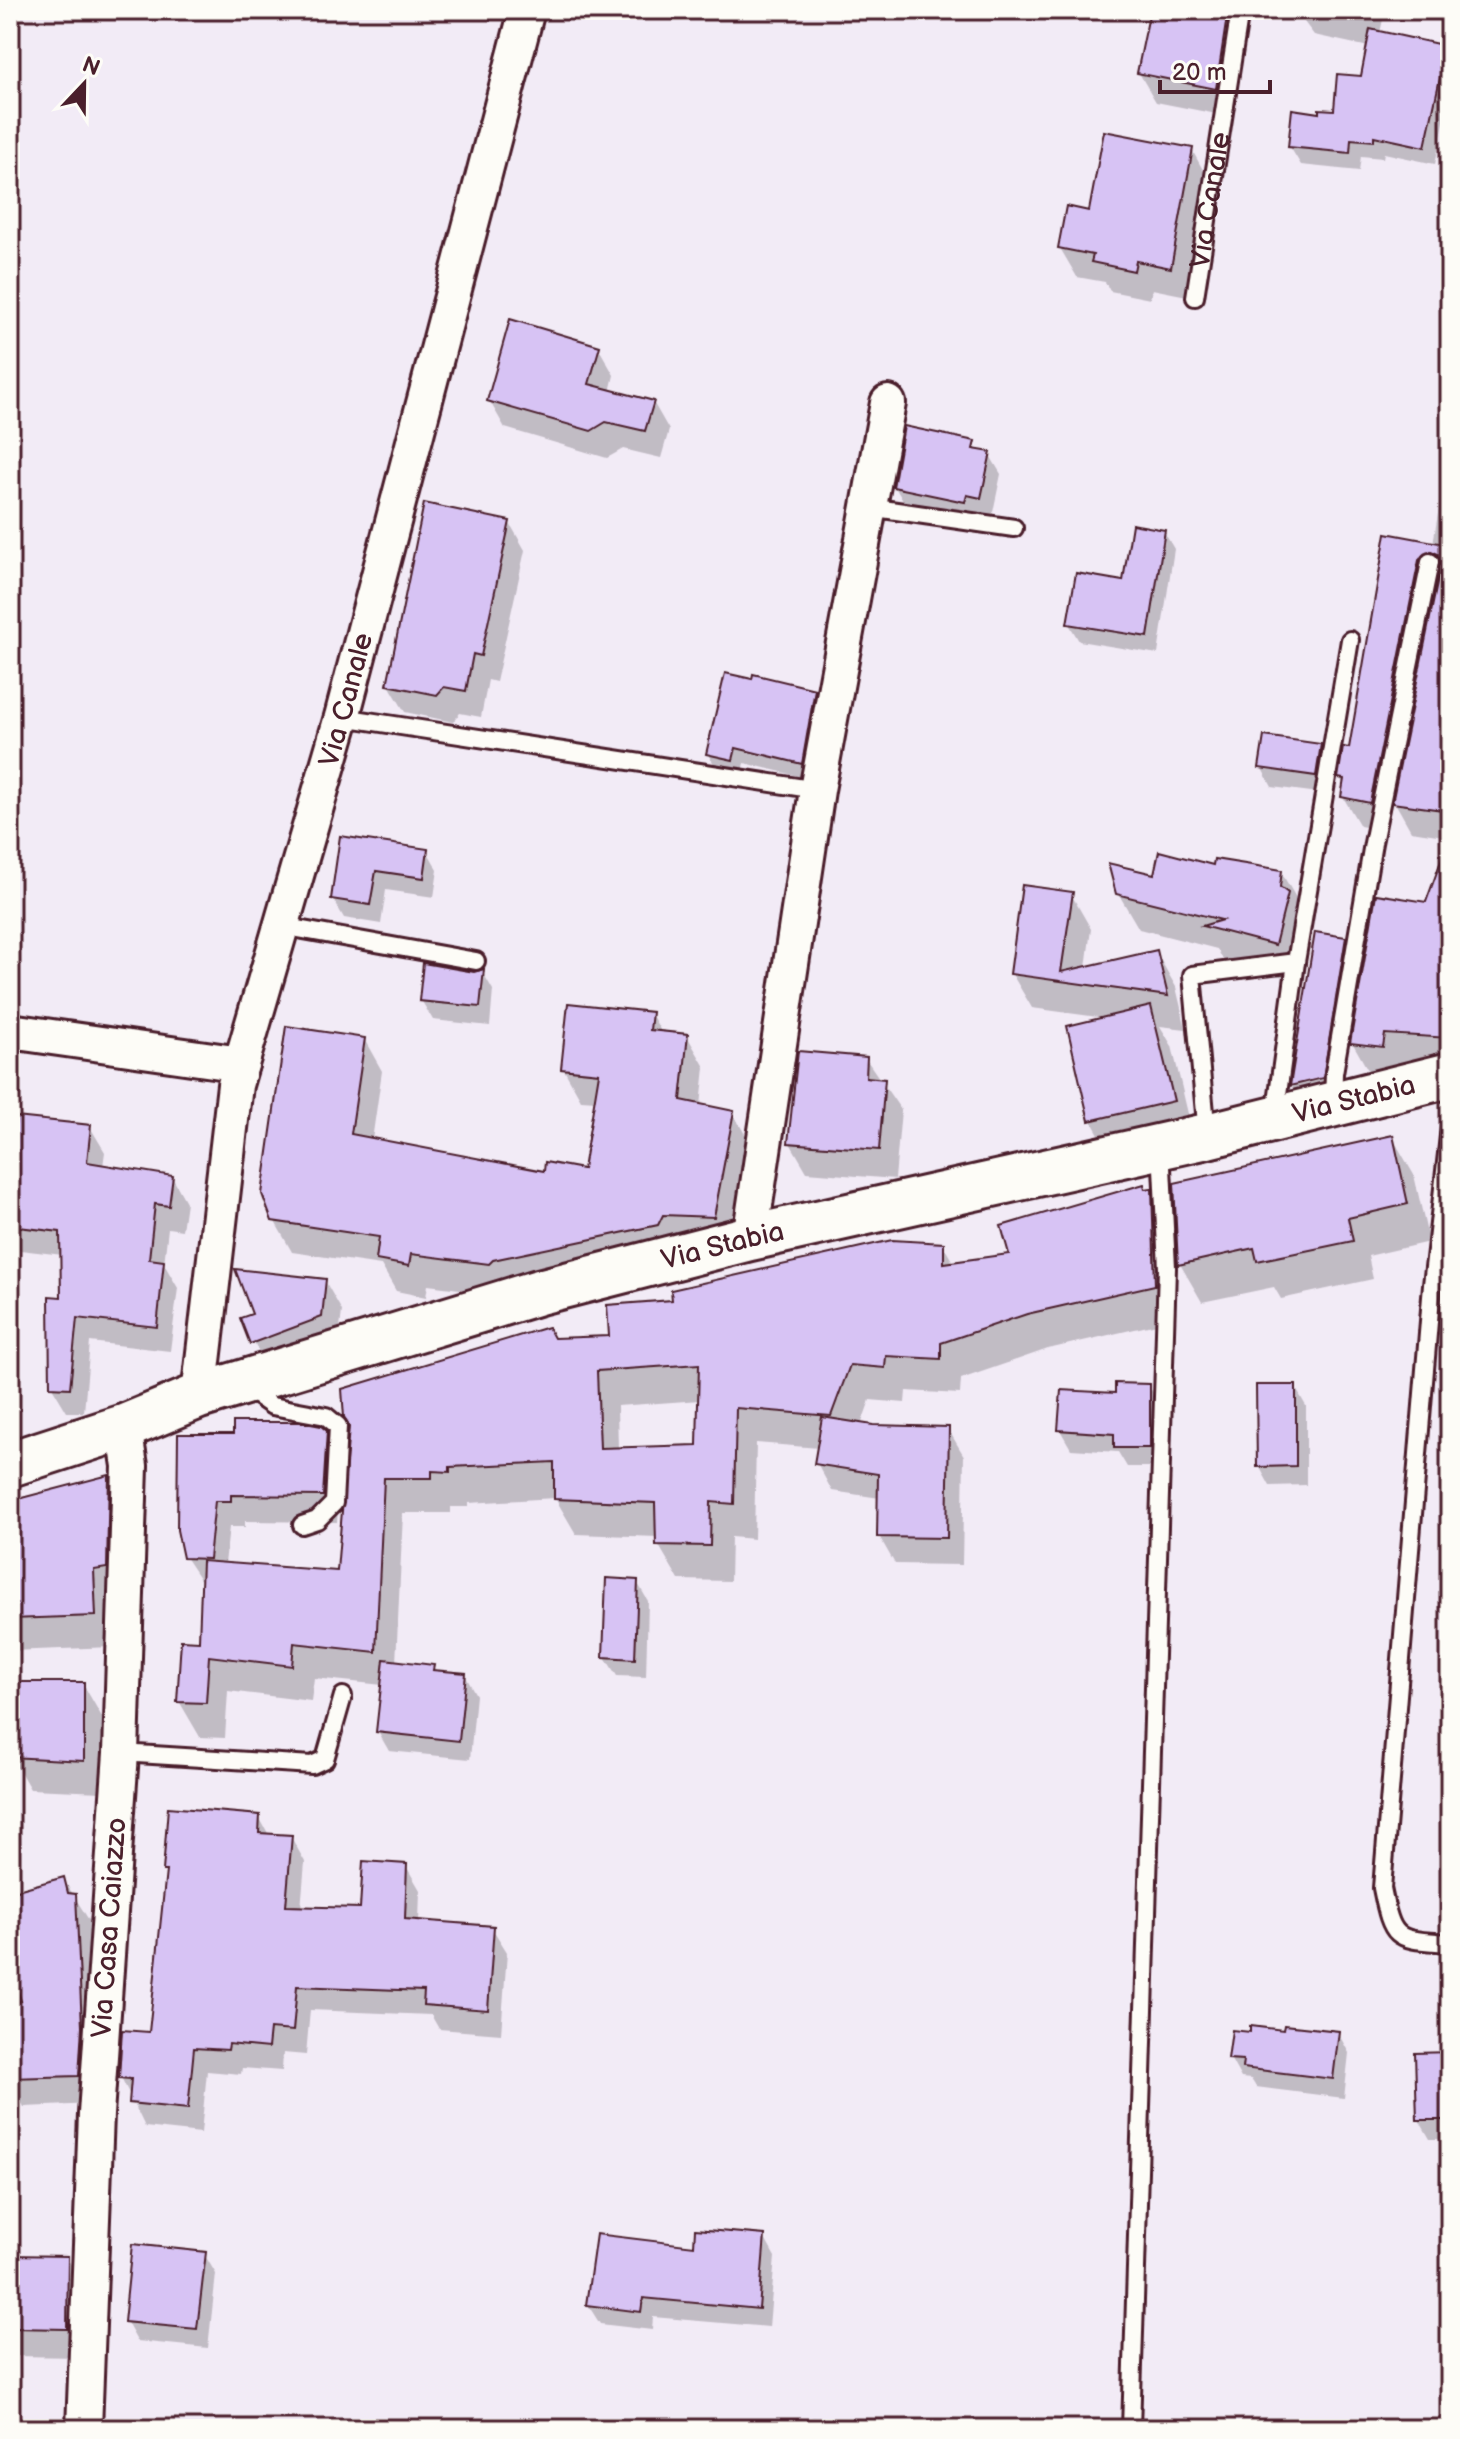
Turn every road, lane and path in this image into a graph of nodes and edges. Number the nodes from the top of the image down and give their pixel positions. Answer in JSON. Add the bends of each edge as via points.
{"nodes":[{"id":1,"x":527,"y":10,"type":"edge"},
{"id":2,"x":1240,"y":10,"type":"edge"},
{"id":3,"x":1195,"y":297,"type":"dead end"},
{"id":4,"x":888,"y":403,"type":"dead end"},
{"id":5,"x":869,"y":507,"type":"junction"},
{"id":6,"x":1014,"y":528,"type":"dead end"},
{"id":7,"x":1430,"y":562,"type":"dead end"},
{"id":8,"x":1350,"y":640,"type":"dead end"},
{"id":9,"x":342,"y":717,"type":"junction"},
{"id":10,"x":817,"y":790,"type":"junction"},
{"id":11,"x":281,"y":926,"type":"junction"},
{"id":12,"x":476,"y":961,"type":"dead end"},
{"id":13,"x":1296,"y":962,"type":"junction"},
{"id":14,"x":10,"y":1031,"type":"edge"},
{"id":15,"x":241,"y":1064,"type":"junction"},
{"id":16,"x":1450,"y":1075,"type":"edge"},
{"id":17,"x":1333,"y":1104,"type":"junction"},
{"id":18,"x":1275,"y":1118,"type":"junction"},
{"id":19,"x":1450,"y":1127,"type":"edge"},
{"id":20,"x":1207,"y":1136,"type":"junction"},
{"id":21,"x":1161,"y":1146,"type":"junction"},
{"id":22,"x":750,"y":1238,"type":"junction"},
{"id":23,"x":242,"y":1384,"type":"junction"},
{"id":24,"x":199,"y":1396,"type":"junction"},
{"id":25,"x":124,"y":1427,"type":"junction"},
{"id":26,"x":10,"y":1464,"type":"edge"},
{"id":27,"x":302,"y":1525,"type":"dead end"},
{"id":28,"x":343,"y":1696,"type":"dead end"},
{"id":29,"x":121,"y":1753,"type":"junction"},
{"id":30,"x":1450,"y":1943,"type":"edge"},
{"id":31,"x":84,"y":2429,"type":"edge"},
{"id":32,"x":1131,"y":2429,"type":"edge"}],
"edges":[{"from":1,"to":9,"type":"street","name":"Via Canale"},
{"from":2,"to":3,"type":"lane","name":"Via Canale"},
{"from":4,"to":5,"type":"street"},
{"from":5,"to":6,"type":"lane"},
{"from":5,"to":10,"type":"street"},
{"from":7,"to":17,"type":"lane","via":[[1373,843]]},
{"from":8,"to":13,"type":"lane"},
{"from":9,"to":10,"type":"lane"},
{"from":9,"to":11,"type":"street","name":"Via Canale"},
{"from":10,"to":22,"type":"street"},
{"from":11,"to":12,"type":"lane"},
{"from":11,"to":15,"type":"street","name":"Via Canale"},
{"from":13,"to":18,"type":"lane"},
{"from":13,"to":20,"type":"lane","via":[[1192,975]]},
{"from":14,"to":15,"type":"street"},
{"from":15,"to":24,"type":"street","name":"Via Canale"},
{"from":16,"to":17,"type":"main road","name":"Via Stabia"},
{"from":17,"to":18,"type":"main road","name":"Via Stabia"},
{"from":18,"to":20,"type":"main road","name":"Via Stabia"},
{"from":19,"to":30,"type":"lane","via":[[1382,1888],[1389,1925],[1405,1940]]},
{"from":20,"to":21,"type":"main road","name":"Via Stabia"},
{"from":21,"to":22,"type":"main road","name":"Via Stabia"},
{"from":21,"to":32,"type":"lane","via":[[1167,1268]]},
{"from":22,"to":23,"type":"main road","name":"Via Stabia","via":[[539,1292]]},
{"from":23,"to":24,"type":"main road","name":"Via Stabia"},
{"from":23,"to":27,"type":"lane","via":[[272,1406],[326,1416],[338,1426],[334,1503],[317,1520]]},
{"from":24,"to":25,"type":"main road","name":"Via Stabia"},
{"from":25,"to":26,"type":"main road","name":"Via Stabia"},
{"from":25,"to":29,"type":"street","name":"Via Casa Caiazzo","via":[[130,1466]]},
{"from":28,"to":29,"type":"lane","via":[[325,1759],[312,1765]]},
{"from":29,"to":31,"type":"street","name":"Via Casa Caiazzo","via":[[96,2114]]}]}
